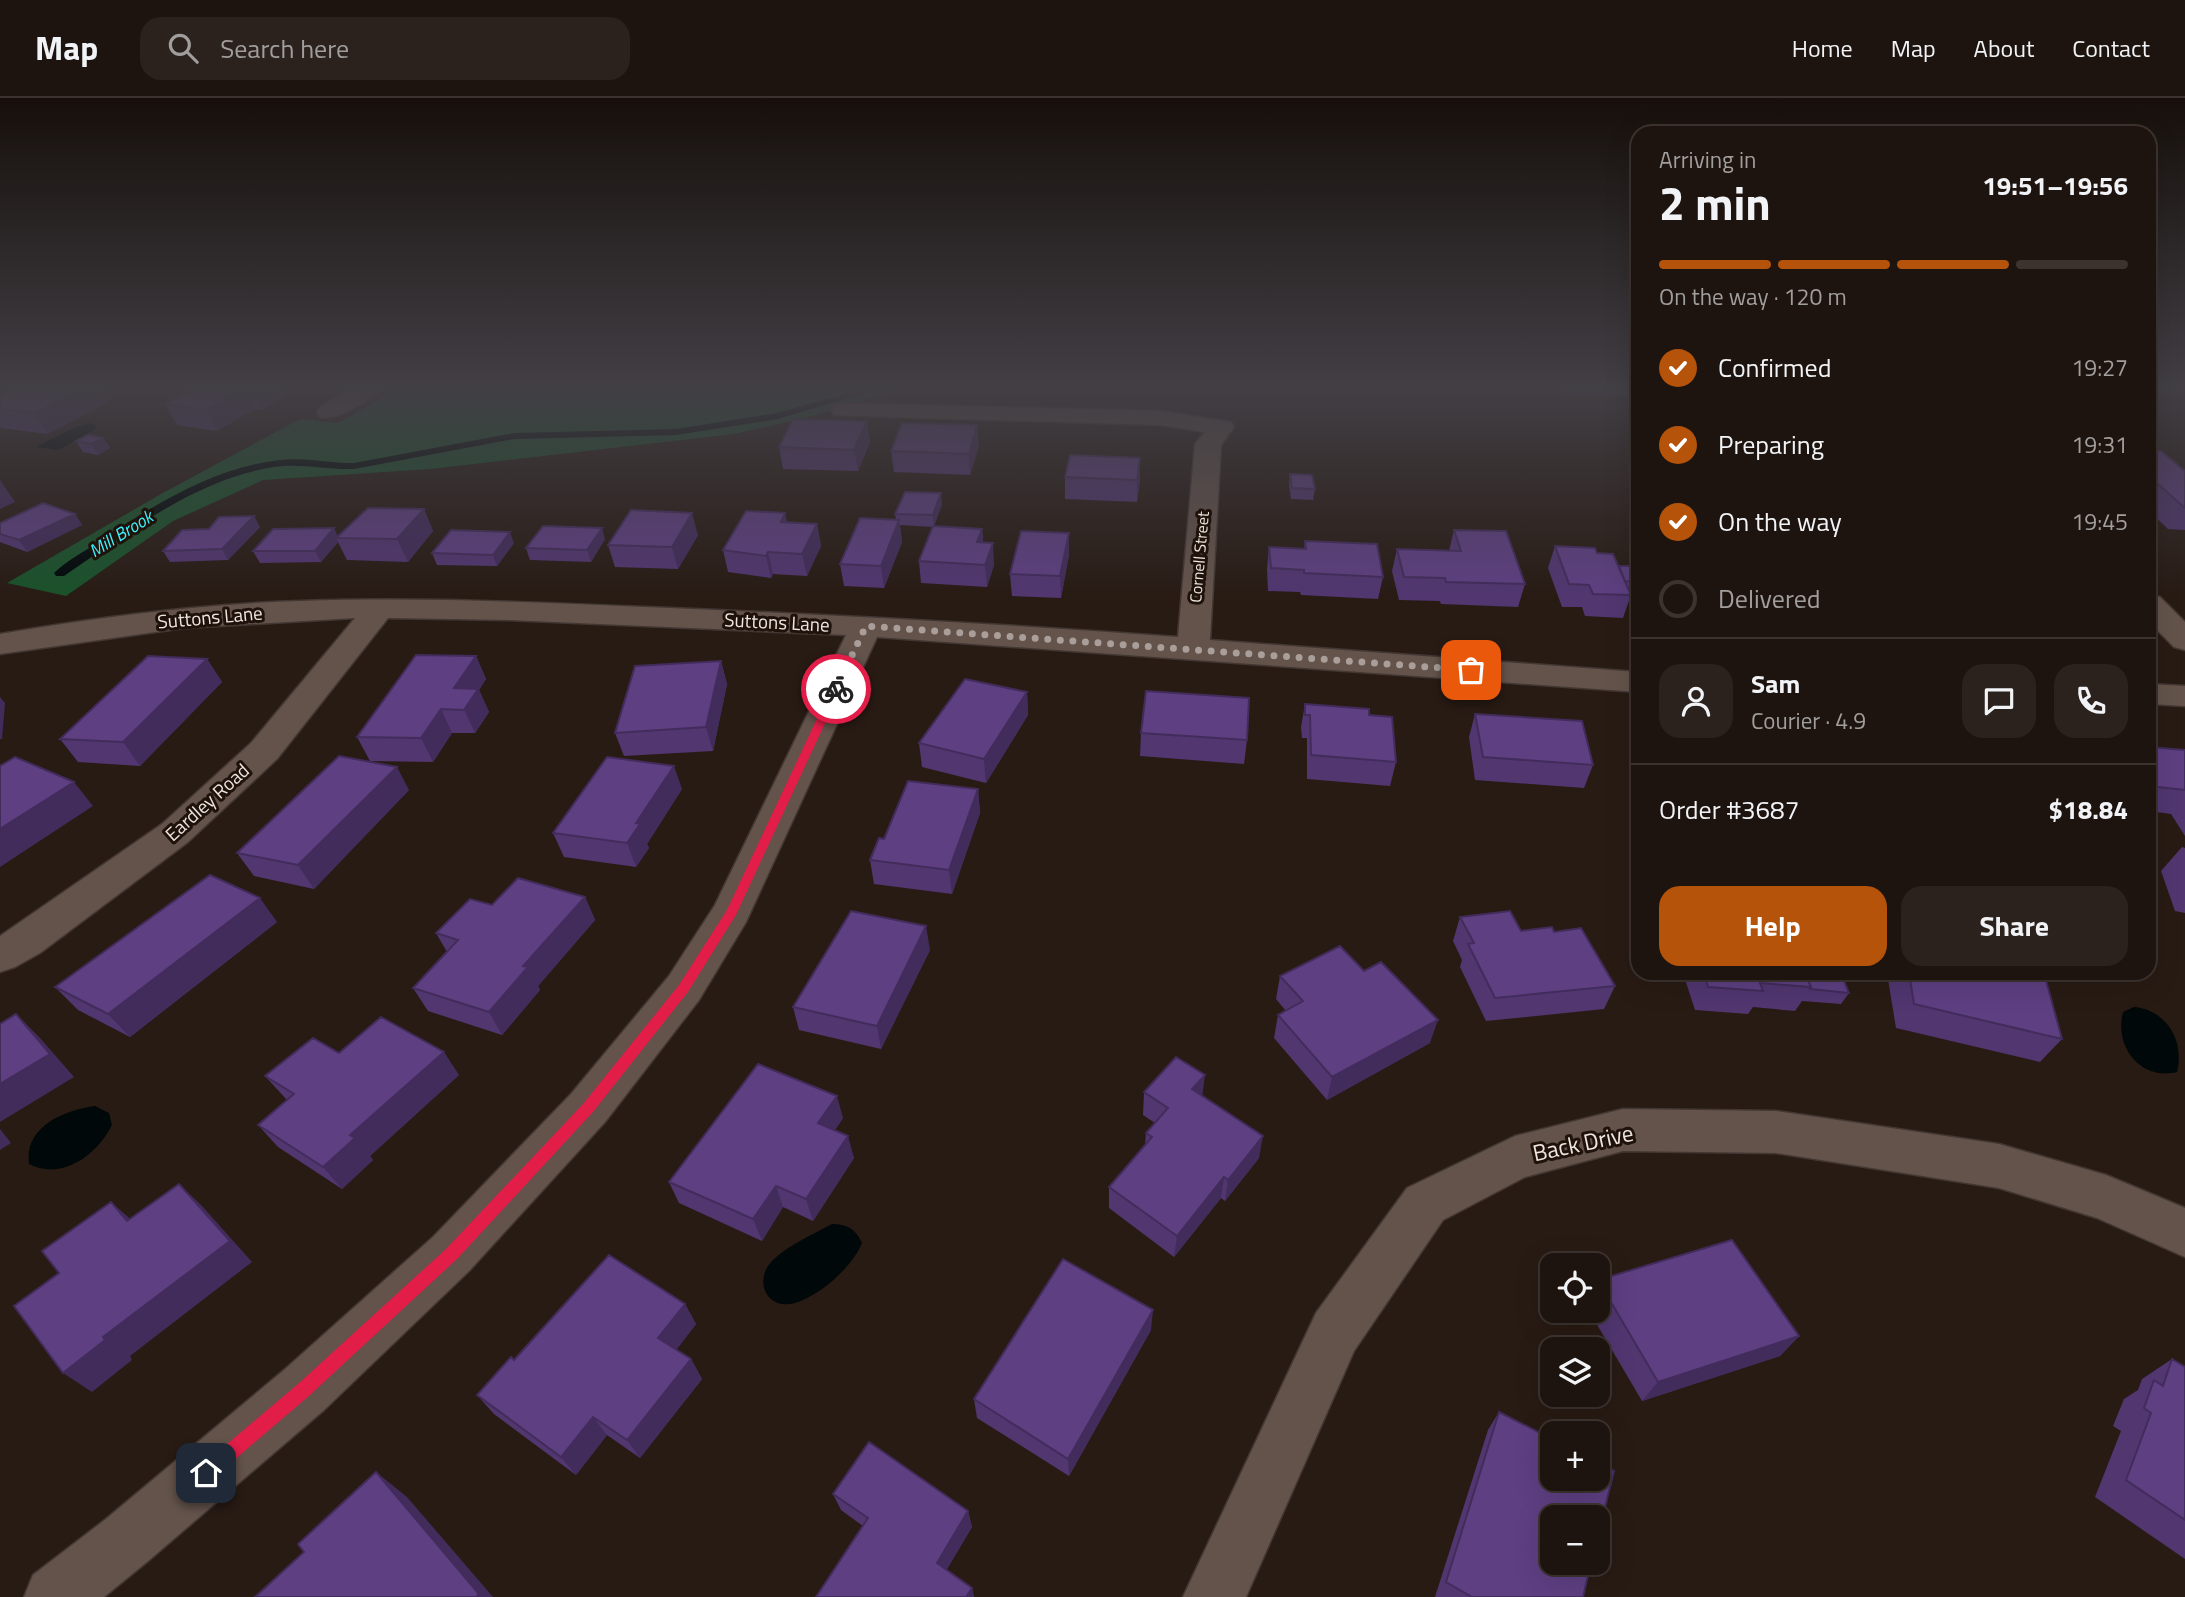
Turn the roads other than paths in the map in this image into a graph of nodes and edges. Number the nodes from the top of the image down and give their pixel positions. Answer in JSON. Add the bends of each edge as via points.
{"nodes":[{"id":1,"x":1207,"y":457,"type":"edge"},
{"id":2,"x":378,"y":610,"type":"junction"},
{"id":3,"x":2156,"y":611,"type":"edge"},
{"id":4,"x":0,"y":624,"type":"edge"},
{"id":5,"x":866,"y":626,"type":"junction"},
{"id":6,"x":35,"y":638,"type":"junction"},
{"id":7,"x":2185,"y":640,"type":"edge"},
{"id":8,"x":0,"y":644,"type":"edge"},
{"id":9,"x":1193,"y":650,"type":"junction"},
{"id":10,"x":1631,"y":681,"type":"edge"},
{"id":11,"x":2156,"y":694,"type":"edge"},
{"id":12,"x":2185,"y":696,"type":"edge"},
{"id":13,"x":0,"y":956,"type":"edge"},
{"id":14,"x":2185,"y":1233,"type":"edge"},
{"id":15,"x":55,"y":1597,"type":"edge"},
{"id":16,"x":1214,"y":1597,"type":"edge"}],
"edges":[{"from":1,"to":9,"type":"street","name":"Cornell Street"},
{"from":2,"to":5,"type":"street","name":"Suttons Lane"},
{"from":2,"to":6,"type":"street","name":"Suttons Lane","via":[[249,613]]},
{"from":2,"to":13,"type":"street","name":"Eardley Road","via":[[264,751],[195,815]]},
{"from":3,"to":7,"type":"street"},
{"from":4,"to":6,"type":"street"},
{"from":5,"to":9,"type":"street","name":"Suttons Lane"},
{"from":5,"to":15,"type":"street","via":[[732,911],[684,988],[588,1108],[451,1254],[314,1381]]},
{"from":6,"to":8,"type":"street","name":"Suttons Lane"},
{"from":9,"to":10,"type":"street","name":"Suttons Lane"},
{"from":11,"to":12,"type":"street"},
{"from":14,"to":16,"type":"street","name":"Back Drive","via":[[2106,1198],[1999,1166],[1776,1132],[1623,1130],[1515,1158],[1424,1204],[1335,1332]]}]}
